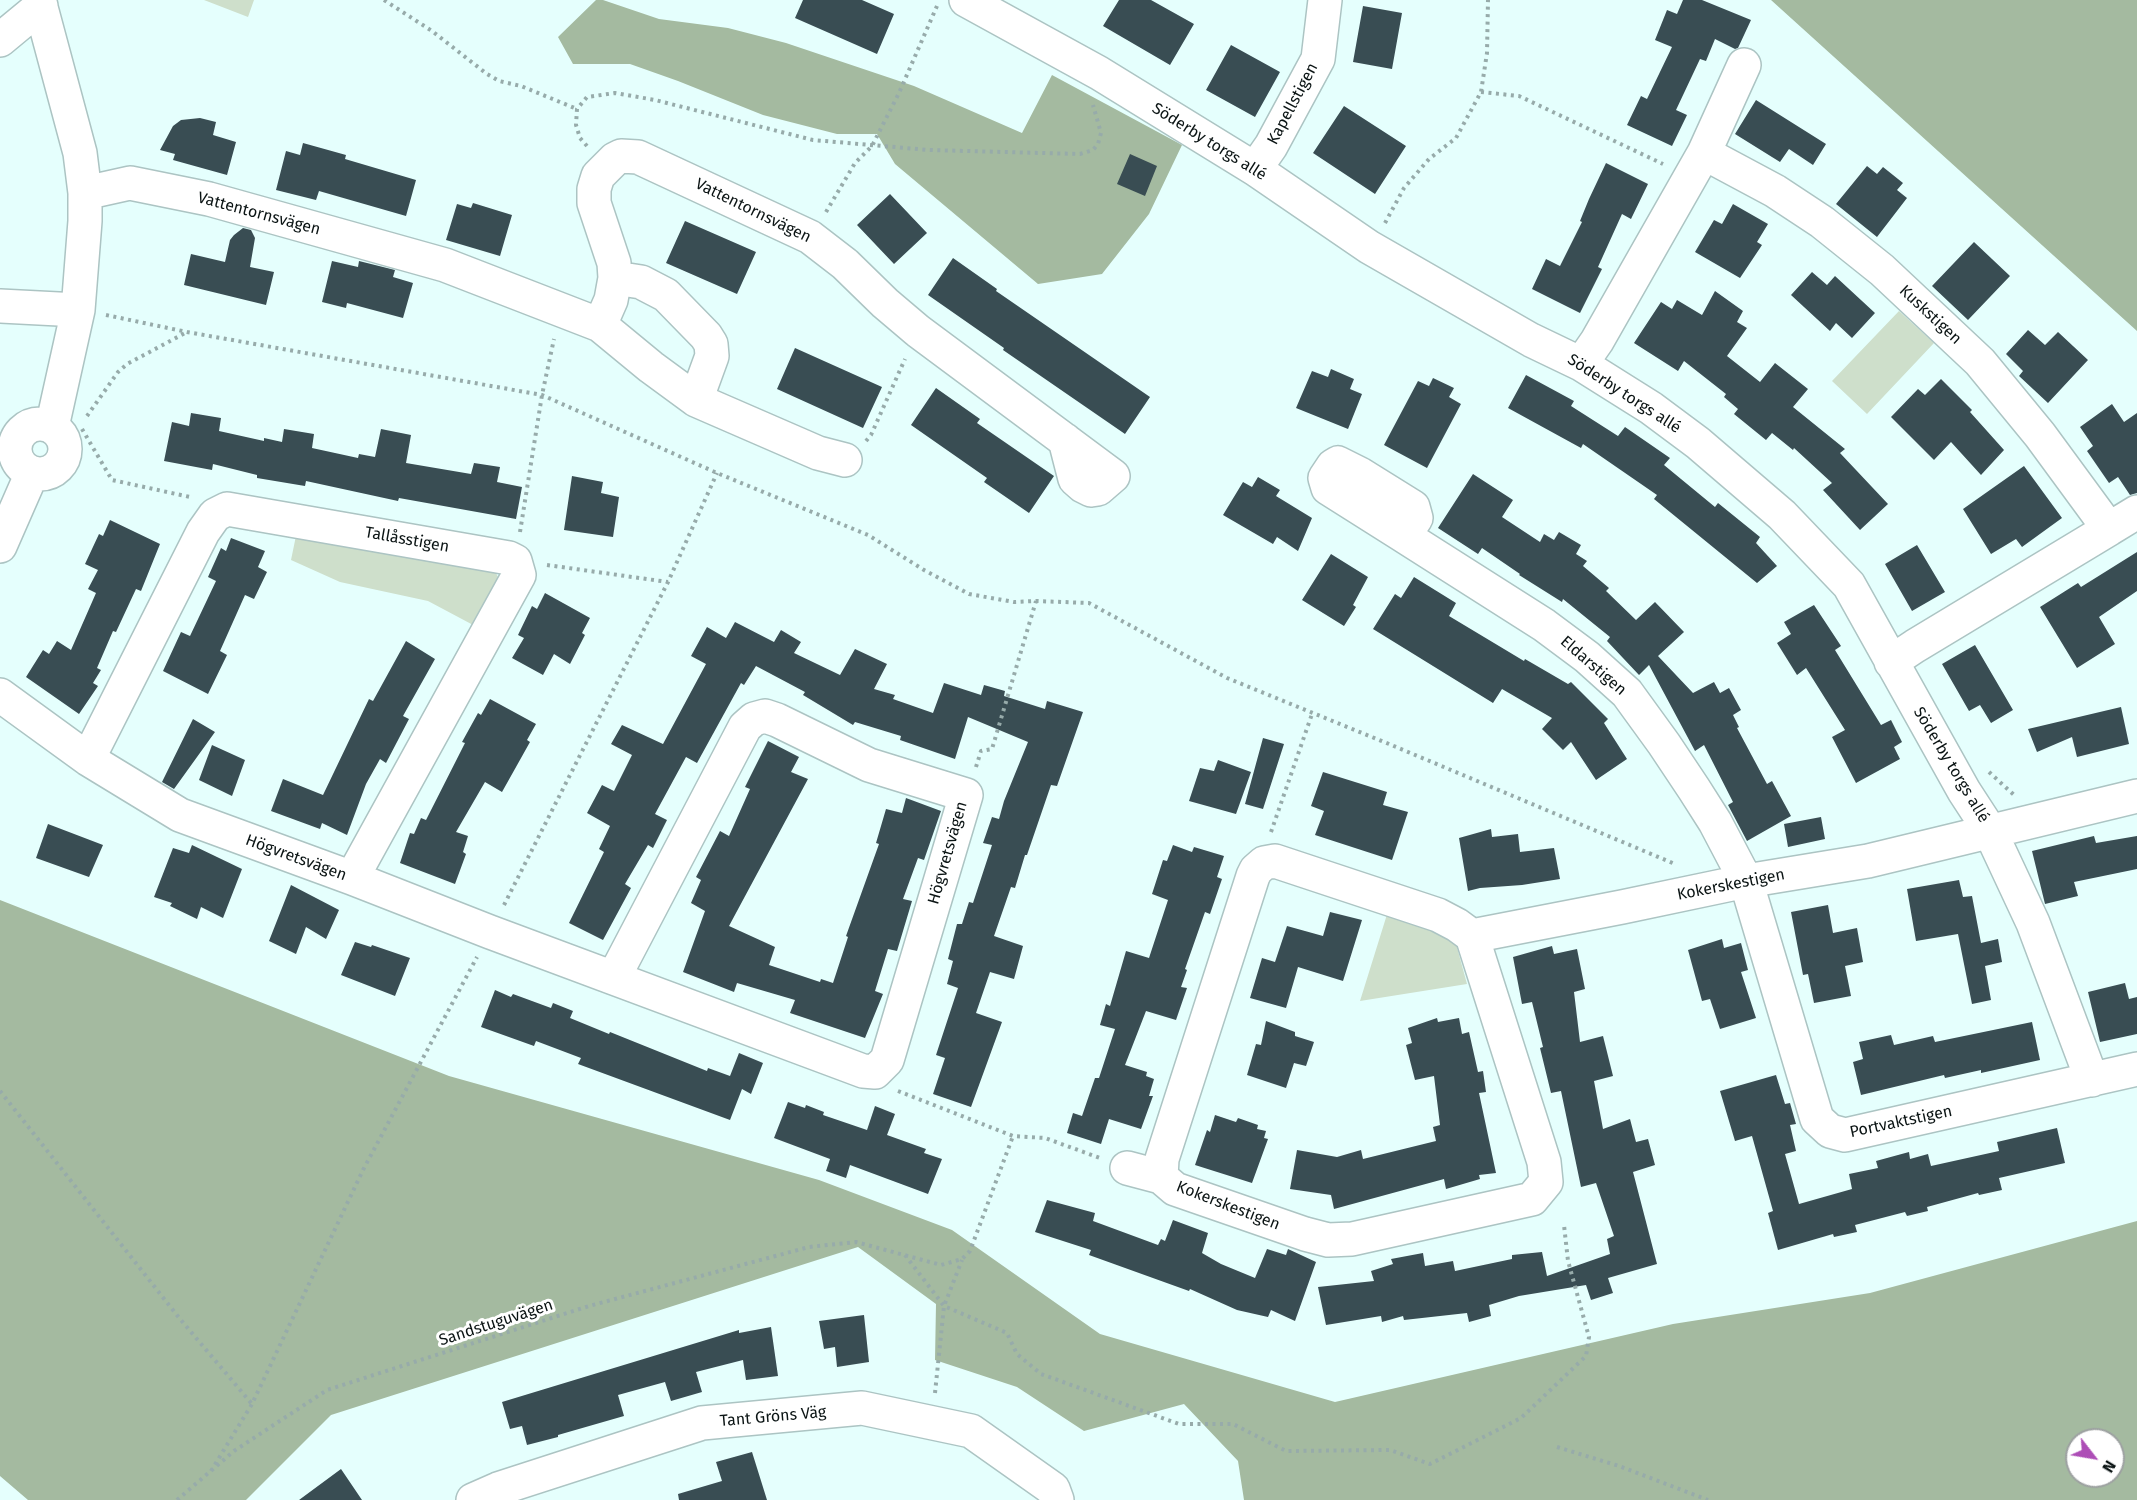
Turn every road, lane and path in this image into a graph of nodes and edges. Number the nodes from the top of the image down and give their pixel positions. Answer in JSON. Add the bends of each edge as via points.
{"nodes":[{"id":1,"x":384,"y":0,"type":"edge"},
{"id":2,"x":940,"y":0,"type":"edge"},
{"id":3,"x":966,"y":0,"type":"edge"},
{"id":4,"x":1325,"y":0,"type":"edge"},
{"id":5,"x":1488,"y":0,"type":"edge"},
{"id":6,"x":40,"y":3,"type":"edge"},
{"id":7,"x":0,"y":40,"type":"edge"},
{"id":8,"x":1744,"y":65,"type":"dead end"},
{"id":9,"x":1100,"y":73,"type":"junction"},
{"id":10,"x":1481,"y":92,"type":"junction"},
{"id":11,"x":576,"y":109,"type":"junction"},
{"id":12,"x":872,"y":146,"type":"junction"},
{"id":13,"x":608,"y":165,"type":"junction"},
{"id":14,"x":1697,"y":165,"type":"junction"},
{"id":15,"x":1255,"y":169,"type":"junction"},
{"id":16,"x":85,"y":193,"type":"junction"},
{"id":17,"x":810,"y":237,"type":"junction"},
{"id":18,"x":1369,"y":247,"type":"junction"},
{"id":19,"x":615,"y":278,"type":"junction"},
{"id":20,"x":0,"y":306,"type":"edge"},
{"id":21,"x":561,"y":309,"type":"junction"},
{"id":22,"x":78,"y":310,"type":"junction"},
{"id":23,"x":600,"y":325,"type":"junction"},
{"id":24,"x":918,"y":331,"type":"junction"},
{"id":25,"x":187,"y":332,"type":"junction"},
{"id":26,"x":1581,"y":364,"type":"junction"},
{"id":27,"x":542,"y":395,"type":"junction"},
{"id":28,"x":696,"y":400,"type":"junction"},
{"id":29,"x":52,"y":427,"type":"junction"},
{"id":30,"x":1065,"y":440,"type":"dead end"},
{"id":31,"x":7,"y":444,"type":"edge"},
{"id":32,"x":845,"y":460,"type":"joint"},
{"id":33,"x":717,"y":472,"type":"junction"},
{"id":34,"x":32,"y":473,"type":"junction"},
{"id":35,"x":227,"y":509,"type":"junction"},
{"id":36,"x":2137,"y":512,"type":"edge"},
{"id":37,"x":2109,"y":529,"type":"junction"},
{"id":38,"x":1404,"y":536,"type":"dead end"},
{"id":39,"x":0,"y":546,"type":"edge"},
{"id":40,"x":515,"y":561,"type":"junction"},
{"id":41,"x":668,"y":582,"type":"junction"},
{"id":42,"x":1036,"y":601,"type":"junction"},
{"id":43,"x":1891,"y":663,"type":"junction"},
{"id":44,"x":0,"y":695,"type":"edge"},
{"id":45,"x":1312,"y":714,"type":"junction"},
{"id":46,"x":88,"y":759,"type":"junction"},
{"id":47,"x":966,"y":795,"type":"junction"},
{"id":48,"x":2137,"y":796,"type":"edge"},
{"id":49,"x":1990,"y":831,"type":"junction"},
{"id":50,"x":1264,"y":863,"type":"junction"},
{"id":51,"x":352,"y":878,"type":"junction"},
{"id":52,"x":1746,"y":880,"type":"junction"},
{"id":53,"x":1704,"y":889,"type":"junction"},
{"id":54,"x":490,"y":932,"type":"junction"},
{"id":55,"x":1472,"y":936,"type":"junction"},
{"id":56,"x":614,"y":977,"type":"junction"},
{"id":57,"x":2137,"y":1069,"type":"edge"},
{"id":58,"x":875,"y":1072,"type":"junction"},
{"id":59,"x":2092,"y":1080,"type":"junction"},
{"id":60,"x":0,"y":1091,"type":"edge"},
{"id":61,"x":1013,"y":1136,"type":"junction"},
{"id":62,"x":1127,"y":1168,"type":"joint"},
{"id":63,"x":1161,"y":1176,"type":"junction"},
{"id":64,"x":1564,"y":1225,"type":"dead end"},
{"id":65,"x":904,"y":1255,"type":"junction"},
{"id":66,"x":962,"y":1259,"type":"junction"},
{"id":67,"x":944,"y":1306,"type":"junction"},
{"id":68,"x":252,"y":1404,"type":"junction"},
{"id":69,"x":932,"y":1423,"type":"junction"},
{"id":70,"x":1557,"y":1447,"type":"dead end"},
{"id":71,"x":212,"y":1471,"type":"junction"},
{"id":72,"x":177,"y":1500,"type":"edge"},
{"id":73,"x":473,"y":1500,"type":"edge"},
{"id":74,"x":1057,"y":1500,"type":"edge"},
{"id":75,"x":1708,"y":1500,"type":"edge"}],
"edges":[{"from":1,"to":11,"type":"path","via":[[500,81]]},
{"from":2,"to":12,"type":"path"},
{"from":3,"to":9,"type":"street","name":"Söderby torgs allé"},
{"from":4,"to":15,"type":"street","name":"Kapellstigen","via":[[1318,59]]},
{"from":5,"to":10,"type":"path","via":[[1487,53]]},
{"from":6,"to":7,"type":"street"},
{"from":6,"to":16,"type":"street","via":[[80,153]]},
{"from":8,"to":14,"type":"street"},
{"from":9,"to":12,"type":"path","via":[[1091,98],[1101,133],[1098,144],[1087,153]]},
{"from":9,"to":15,"type":"street","name":"Söderby torgs allé"},
{"from":10,"to":14,"type":"path","via":[[1519,96]]},
{"from":10,"to":18,"type":"path","via":[[1456,138],[1429,159],[1404,188]]},
{"from":11,"to":12,"type":"path","via":[[587,97],[615,93],[813,140]]},
{"from":11,"to":13,"type":"path","via":[[580,138]]},
{"from":12,"to":17,"type":"path","via":[[855,163]]},
{"from":13,"to":17,"type":"street","name":"Vattentornsvägen","via":[[621,156],[638,157]]},
{"from":13,"to":19,"type":"street","via":[[598,176],[594,203],[614,263]]},
{"from":14,"to":26,"type":"street"},
{"from":14,"to":37,"type":"street","name":"Kuskstigen","via":[[1775,191],[1882,270],[1980,362]]},
{"from":15,"to":18,"type":"street","name":"Söderby torgs allé"},
{"from":16,"to":21,"type":"street","name":"Vattentornsvägen","via":[[130,183],[209,200],[446,265]]},
{"from":16,"to":22,"type":"street"},
{"from":17,"to":24,"type":"street","name":"Vattentornsvägen"},
{"from":18,"to":26,"type":"street","name":"Söderby torgs allé","via":[[1531,340]]},
{"from":19,"to":23,"type":"street"},
{"from":19,"to":28,"type":"street","via":[[641,282],[666,295],[706,336],[712,356]]},
{"from":20,"to":22,"type":"street"},
{"from":21,"to":23,"type":"street","name":"Vattentornsvägen"},
{"from":21,"to":27,"type":"path"},
{"from":22,"to":25,"type":"path"},
{"from":22,"to":29,"type":"street"},
{"from":23,"to":28,"type":"street","name":"Vattentornsvägen"},
{"from":24,"to":30,"type":"street","name":"Vattentornsvägen"},
{"from":24,"to":32,"type":"path","via":[[871,435]]},
{"from":25,"to":27,"type":"path"},
{"from":25,"to":35,"type":"path","via":[[118,372],[88,413],[82,429],[112,480],[211,501]]},
{"from":26,"to":43,"type":"street","name":"Söderby torgs allé","via":[[1689,436],[1782,515],[1849,585]]},
{"from":27,"to":33,"type":"path"},
{"from":27,"to":40,"type":"path"},
{"from":28,"to":32,"type":"street","name":"Vattentornsvägen","via":[[818,453]]},
{"from":29,"to":31,"type":"street","via":[[34,424]]},
{"from":29,"to":34,"type":"street","via":[[65,442],[62,462],[53,471]]},
{"from":31,"to":34,"type":"street","via":[[20,464]]},
{"from":33,"to":41,"type":"path"},
{"from":33,"to":42,"type":"path","via":[[868,535],[969,594],[1014,602]]},
{"from":34,"to":39,"type":"street"},
{"from":35,"to":40,"type":"street","name":"Tallåsstigen"},
{"from":35,"to":46,"type":"street","via":[[215,515],[203,532]]},
{"from":36,"to":37,"type":"street"},
{"from":37,"to":43,"type":"street"},
{"from":38,"to":52,"type":"street","name":"Eldarstigen","via":[[1544,625],[1627,693],[1699,797]]},
{"from":40,"to":41,"type":"path"},
{"from":40,"to":51,"type":"street","via":[[519,575]]},
{"from":41,"to":54,"type":"path"},
{"from":42,"to":45,"type":"path","via":[[1089,603],[1227,678]]},
{"from":42,"to":47,"type":"path","via":[[992,748],[981,751]]},
{"from":43,"to":49,"type":"street","name":"Söderby torgs allé"},
{"from":44,"to":46,"type":"street","name":"Högvretsvägen"},
{"from":45,"to":50,"type":"path"},
{"from":45,"to":53,"type":"path","via":[[1678,865],[1698,876]]},
{"from":46,"to":51,"type":"street","name":"Högvretsvägen","via":[[180,815]]},
{"from":47,"to":56,"type":"street","name":"Högvretsvägen","via":[[869,765],[777,720],[754,718],[745,727]]},
{"from":47,"to":58,"type":"street","name":"Högvretsvägen","via":[[886,1060]]},
{"from":48,"to":49,"type":"street","name":"Söderby torgs allé"},
{"from":49,"to":52,"type":"street","name":"Kokerskestigen","via":[[1868,861]]},
{"from":49,"to":59,"type":"street","via":[[2033,923]]},
{"from":50,"to":55,"type":"street","via":[[1275,861],[1438,915]]},
{"from":50,"to":63,"type":"street","name":"Kokerskestigen","via":[[1253,876],[1162,1159]]},
{"from":51,"to":54,"type":"street","name":"Högvretsvägen"},
{"from":52,"to":53,"type":"street","name":"Kokerskestigen"},
{"from":52,"to":59,"type":"street","name":"Portvaktstigen","via":[[1818,1119],[1830,1131],[1845,1135]]},
{"from":53,"to":55,"type":"street","name":"Kokerskestigen"},
{"from":54,"to":56,"type":"street","name":"Högvretsvägen"},
{"from":54,"to":68,"type":"path","via":[[363,1170]]},
{"from":55,"to":63,"type":"street","name":"Kokerskestigen","via":[[1544,1162],[1546,1182],[1532,1199],[1352,1239],[1328,1240],[1175,1189]]},
{"from":56,"to":58,"type":"street","name":"Högvretsvägen","via":[[863,1071]]},
{"from":57,"to":59,"type":"street","name":"Portvaktstigen"},
{"from":58,"to":61,"type":"path","via":[[886,1086]]},
{"from":60,"to":68,"type":"path"},
{"from":61,"to":62,"type":"path","via":[[1046,1138]]},
{"from":61,"to":66,"type":"path","via":[[970,1251]]},
{"from":62,"to":63,"type":"street"},
{"from":64,"to":67,"type":"path","via":[[1568,1262],[1589,1337],[1586,1356],[1521,1418],[1430,1464],[1390,1450],[1286,1451],[1233,1424],[1179,1424],[1041,1374],[1017,1354],[1007,1333]]},
{"from":65,"to":66,"type":"path","via":[[941,1265]]},
{"from":65,"to":67,"type":"path"},
{"from":65,"to":71,"type":"path","name":"Sandstuguvägen","via":[[856,1242],[809,1246],[589,1306],[327,1390],[234,1451]]},
{"from":66,"to":67,"type":"path"},
{"from":67,"to":69,"type":"path"},
{"from":68,"to":71,"type":"path"},
{"from":69,"to":73,"type":"street","name":"Tant Gröns Väg","via":[[862,1408],[702,1423]]},
{"from":69,"to":74,"type":"street","name":"Tant Gröns Väg","via":[[971,1431],[1053,1489]]},
{"from":70,"to":75,"type":"path"},
{"from":71,"to":72,"type":"path","name":"Sandstuguvägen"}]}
